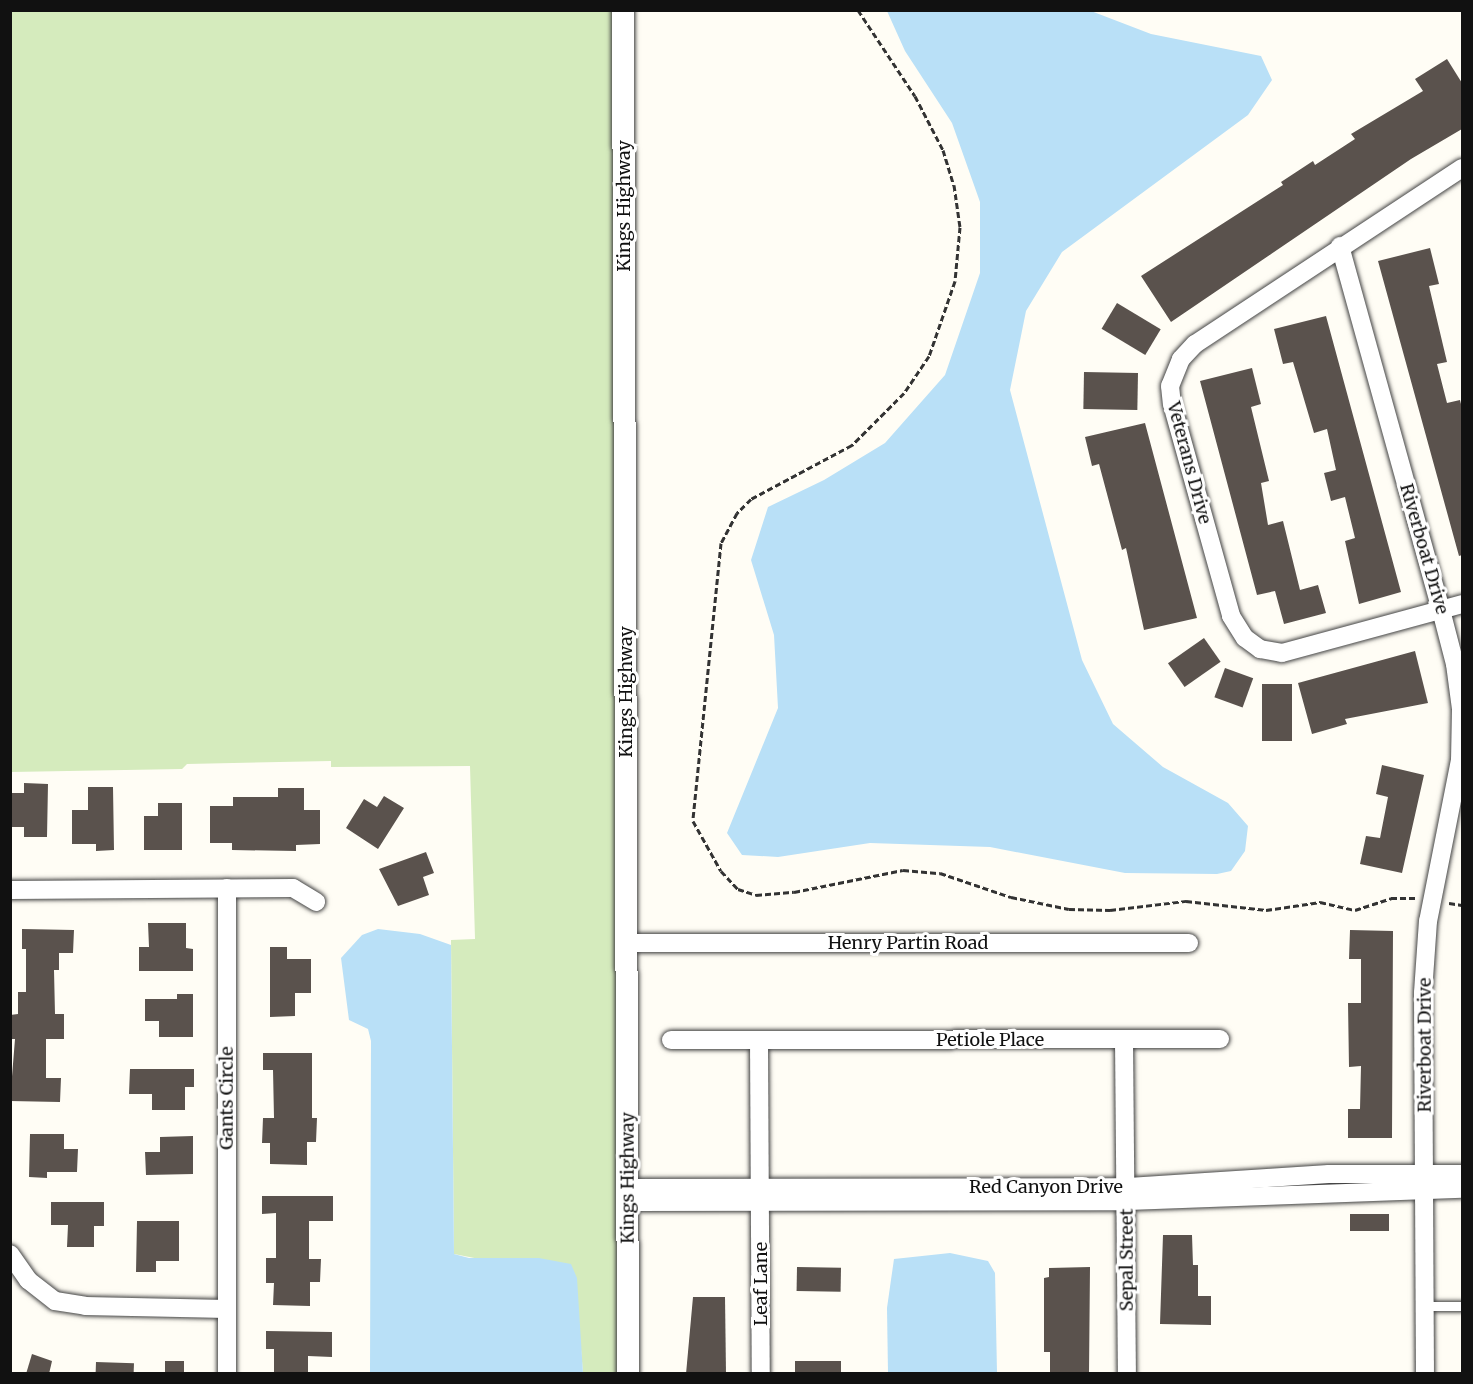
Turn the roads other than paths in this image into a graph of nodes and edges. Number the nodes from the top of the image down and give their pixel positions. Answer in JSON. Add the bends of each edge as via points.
{"nodes":[{"id":1,"x":623,"y":10,"type":"edge"},
{"id":2,"x":1462,"y":168,"type":"edge"},
{"id":3,"x":1340,"y":246,"type":"junction"},
{"id":4,"x":1462,"y":604,"type":"edge"},
{"id":5,"x":1441,"y":610,"type":"junction"},
{"id":6,"x":1458,"y":805,"type":"edge"},
{"id":7,"x":227,"y":888,"type":"junction"},
{"id":8,"x":10,"y":890,"type":"edge"},
{"id":9,"x":316,"y":902,"type":"dead end"},
{"id":10,"x":627,"y":943,"type":"junction"},
{"id":11,"x":1189,"y":943,"type":"dead end"},
{"id":12,"x":1124,"y":1039,"type":"junction"},
{"id":13,"x":1220,"y":1039,"type":"dead end"},
{"id":14,"x":671,"y":1040,"type":"dead end"},
{"id":15,"x":759,"y":1040,"type":"junction"},
{"id":16,"x":1462,"y":1174,"type":"edge"},
{"id":17,"x":1425,"y":1180,"type":"junction"},
{"id":18,"x":1462,"y":1188,"type":"edge"},
{"id":19,"x":761,"y":1194,"type":"junction"},
{"id":20,"x":1127,"y":1194,"type":"junction"},
{"id":21,"x":628,"y":1195,"type":"junction"},
{"id":22,"x":10,"y":1254,"type":"edge"},
{"id":23,"x":1425,"y":1306,"type":"junction"},
{"id":24,"x":1462,"y":1306,"type":"edge"},
{"id":25,"x":227,"y":1309,"type":"junction"},
{"id":26,"x":227,"y":1374,"type":"edge"},
{"id":27,"x":627,"y":1374,"type":"edge"},
{"id":28,"x":761,"y":1374,"type":"edge"},
{"id":29,"x":1127,"y":1374,"type":"edge"},
{"id":30,"x":1425,"y":1374,"type":"edge"}],
"edges":[{"from":1,"to":10,"type":"street","name":"Kings Highway"},
{"from":2,"to":3,"type":"street","name":"Veterans Drive"},
{"from":3,"to":5,"type":"street","name":"Riverboat Drive"},
{"from":3,"to":5,"type":"street","name":"Veterans Drive","via":[[1195,345],[1181,359],[1170,386],[1175,416],[1231,616],[1245,638],[1260,649],[1282,653]]},
{"from":4,"to":5,"type":"street","name":"Veterans Drive"},
{"from":5,"to":6,"type":"street","name":"Riverboat Drive","via":[[1461,708]]},
{"from":6,"to":17,"type":"street","name":"Riverboat Drive","via":[[1428,921],[1423,993]]},
{"from":7,"to":8,"type":"street"},
{"from":7,"to":9,"type":"street","via":[[292,888]]},
{"from":7,"to":25,"type":"street","name":"Gants Circle"},
{"from":10,"to":11,"type":"street","name":"Henry Partin Road"},
{"from":10,"to":21,"type":"street","name":"Kings Highway"},
{"from":12,"to":13,"type":"street","name":"Petiole Place"},
{"from":12,"to":15,"type":"street","name":"Petiole Place"},
{"from":12,"to":20,"type":"street","name":"Sepal Street"},
{"from":14,"to":15,"type":"street","name":"Petiole Place"},
{"from":15,"to":19,"type":"street"},
{"from":16,"to":17,"type":"street","name":"Red Canyon Drive"},
{"from":17,"to":18,"type":"street","name":"Red Canyon Drive"},
{"from":17,"to":20,"type":"street","name":"Red Canyon Drive","via":[[1329,1174]]},
{"from":17,"to":23,"type":"street","name":"Riverboat Drive"},
{"from":19,"to":20,"type":"street","name":"Red Canyon Drive"},
{"from":19,"to":21,"type":"street","name":"Red Canyon Drive"},
{"from":19,"to":28,"type":"street","name":"Leaf Lane"},
{"from":20,"to":29,"type":"street","name":"Sepal Street"},
{"from":21,"to":27,"type":"street","name":"Kings Highway"},
{"from":22,"to":25,"type":"street","via":[[28,1280],[55,1301],[85,1306]]},
{"from":23,"to":24,"type":"lane"},
{"from":23,"to":30,"type":"street","name":"Riverboat Drive"},
{"from":25,"to":26,"type":"street","name":"Gants Circle"}]}
